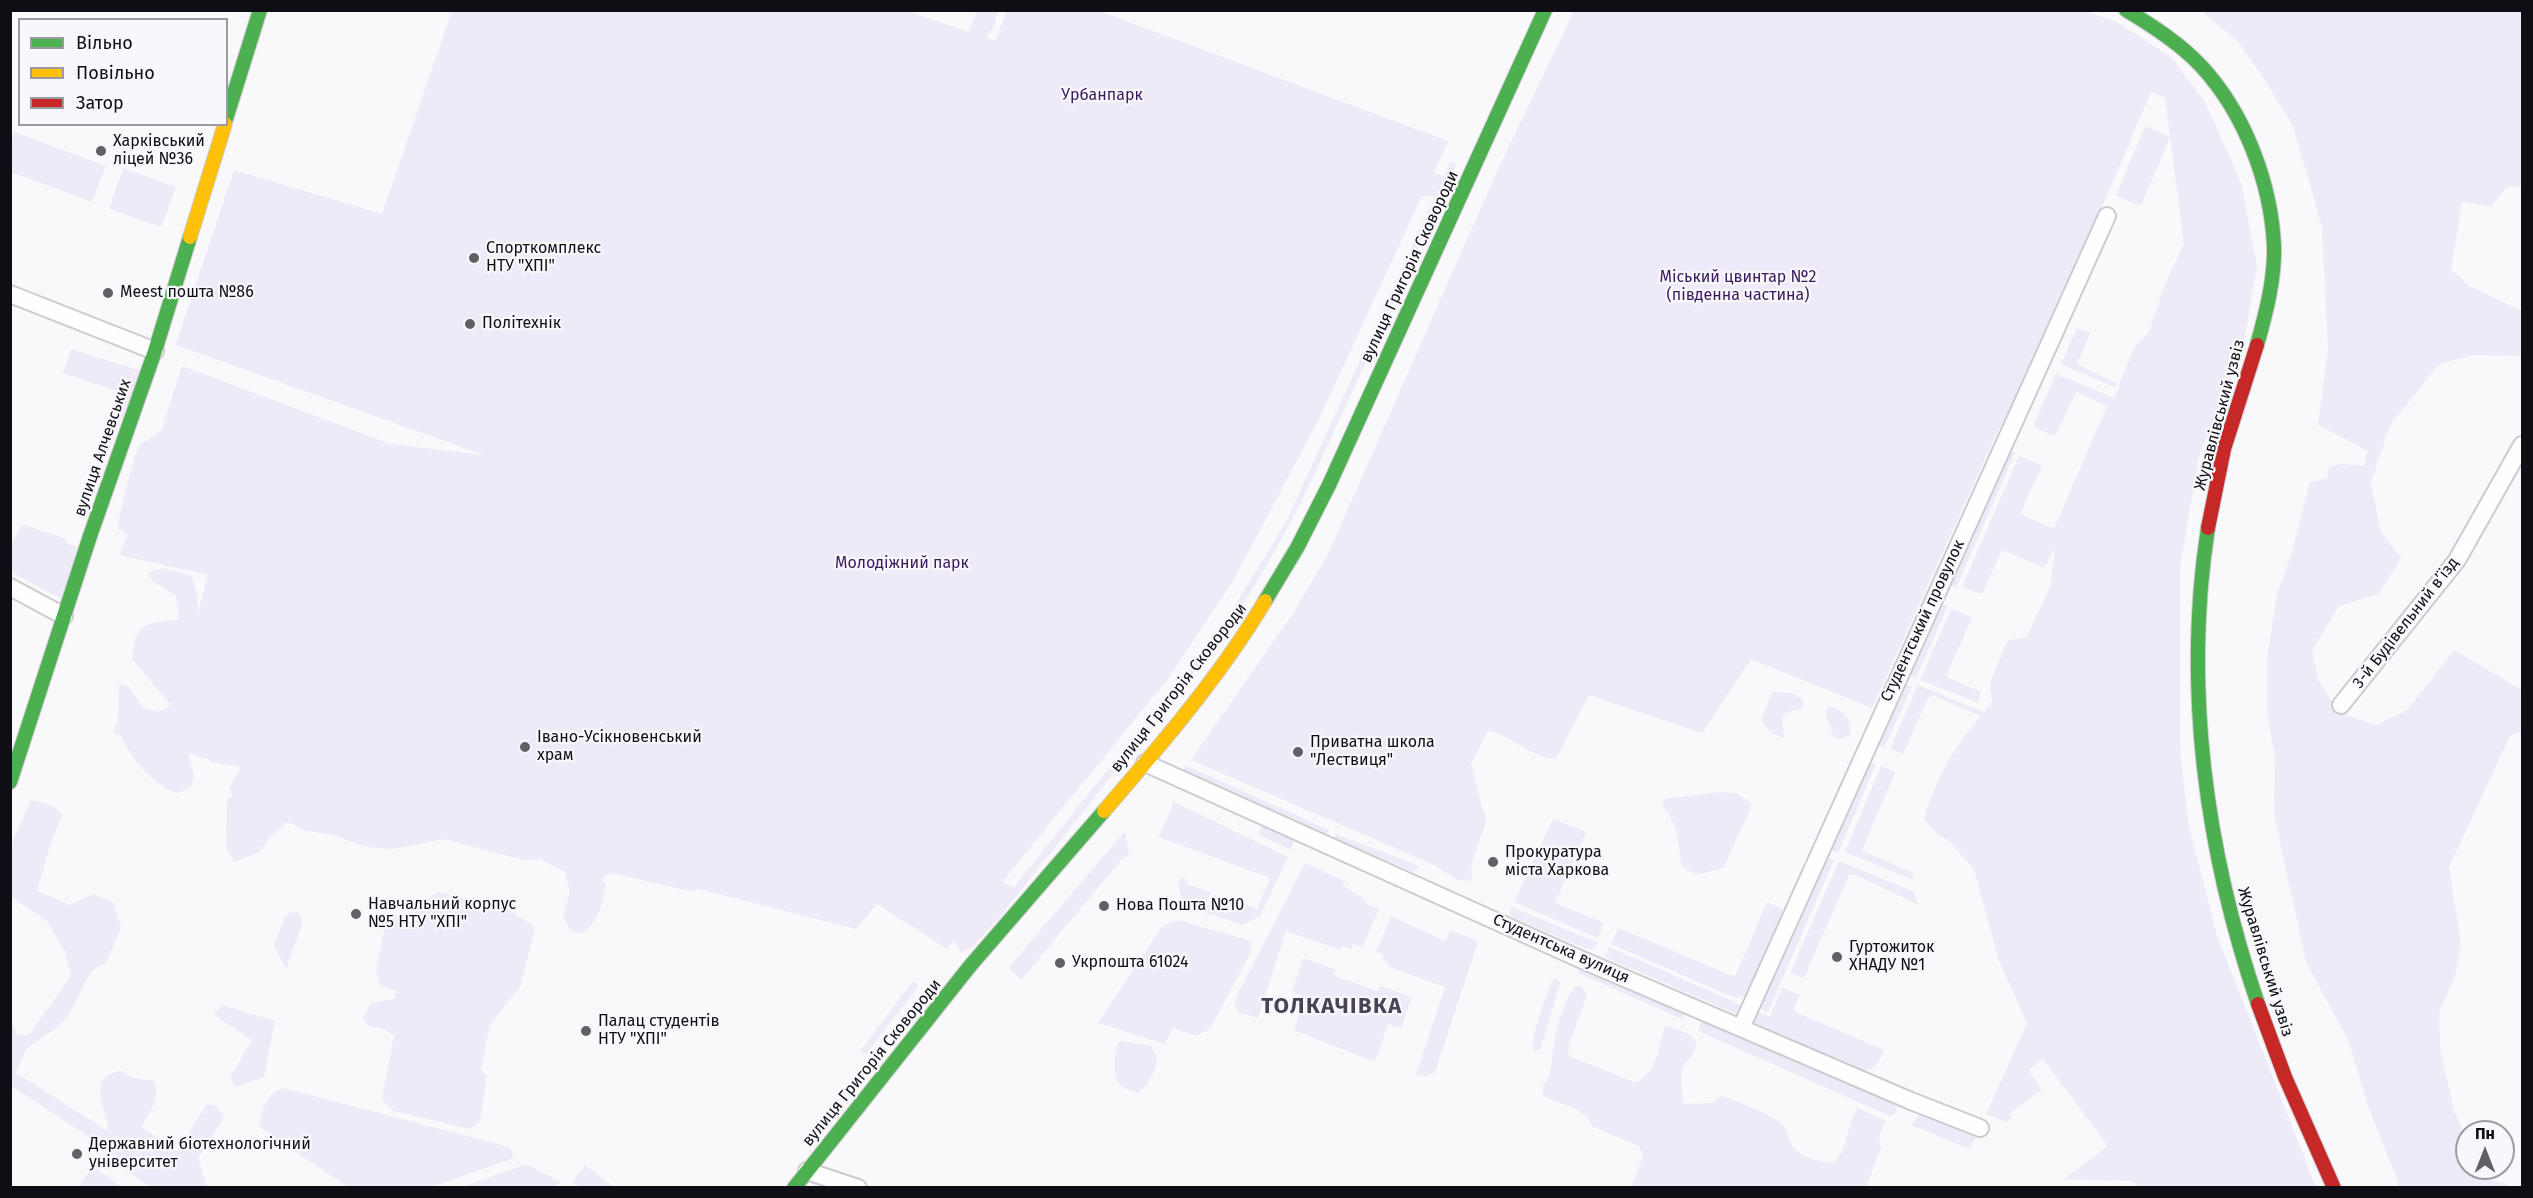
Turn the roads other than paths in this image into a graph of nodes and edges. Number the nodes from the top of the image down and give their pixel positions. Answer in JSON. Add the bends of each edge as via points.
{"nodes":[{"id":1,"x":260,"y":10,"type":"edge"},
{"id":2,"x":1545,"y":10,"type":"edge"},
{"id":3,"x":2126,"y":10,"type":"edge"},
{"id":4,"x":228,"y":113,"type":"edge"},
{"id":5,"x":224,"y":126,"type":"edge"},
{"id":6,"x":2107,"y":216,"type":"dead end"},
{"id":7,"x":10,"y":294,"type":"edge"},
{"id":8,"x":154,"y":351,"type":"junction"},
{"id":9,"x":2523,"y":445,"type":"edge"},
{"id":10,"x":10,"y":587,"type":"edge"},
{"id":11,"x":64,"y":616,"type":"junction"},
{"id":12,"x":2341,"y":705,"type":"dead end"},
{"id":13,"x":1145,"y":763,"type":"junction"},
{"id":14,"x":10,"y":782,"type":"edge"},
{"id":15,"x":1741,"y":1028,"type":"junction"},
{"id":16,"x":1980,"y":1128,"type":"dead end"},
{"id":17,"x":807,"y":1171,"type":"junction"},
{"id":18,"x":794,"y":1188,"type":"edge"},
{"id":19,"x":858,"y":1188,"type":"edge"},
{"id":20,"x":2334,"y":1188,"type":"edge"}],
"edges":[{"from":1,"to":4,"type":"main road"},
{"from":2,"to":13,"type":"main road","name":"вулиця Григорія Сковороди","via":[[1297,548],[1257,615]]},
{"from":3,"to":20,"type":"main road","name":"Журавлівський узвіз","via":[[2177,43],[2205,69],[2228,102],[2258,162],[2267,198],[2274,269],[2269,299],[2218,472],[2201,588],[2198,700],[2213,831],[2236,937],[2284,1076]]},
{"from":5,"to":8,"type":"main road","name":"вулиця Алчевських"},
{"from":6,"to":15,"type":"street","name":"Студентський провулок"},
{"from":7,"to":8,"type":"street"},
{"from":8,"to":11,"type":"main road","name":"вулиця Алчевських"},
{"from":9,"to":12,"type":"street","name":"3-й Будівельний в’їзд","via":[[2457,561]]},
{"from":10,"to":11,"type":"street"},
{"from":11,"to":14,"type":"main road","name":"вулиця Алчевських"},
{"from":13,"to":15,"type":"street","name":"Студентська вулиця"},
{"from":13,"to":17,"type":"main road","name":"вулиця Григорія Сковороди","via":[[970,966]]},
{"from":15,"to":16,"type":"street","name":"Студентська вулиця"},
{"from":17,"to":18,"type":"main road","name":"вулиця Григорія Сковороди"},
{"from":17,"to":19,"type":"street"}]}
